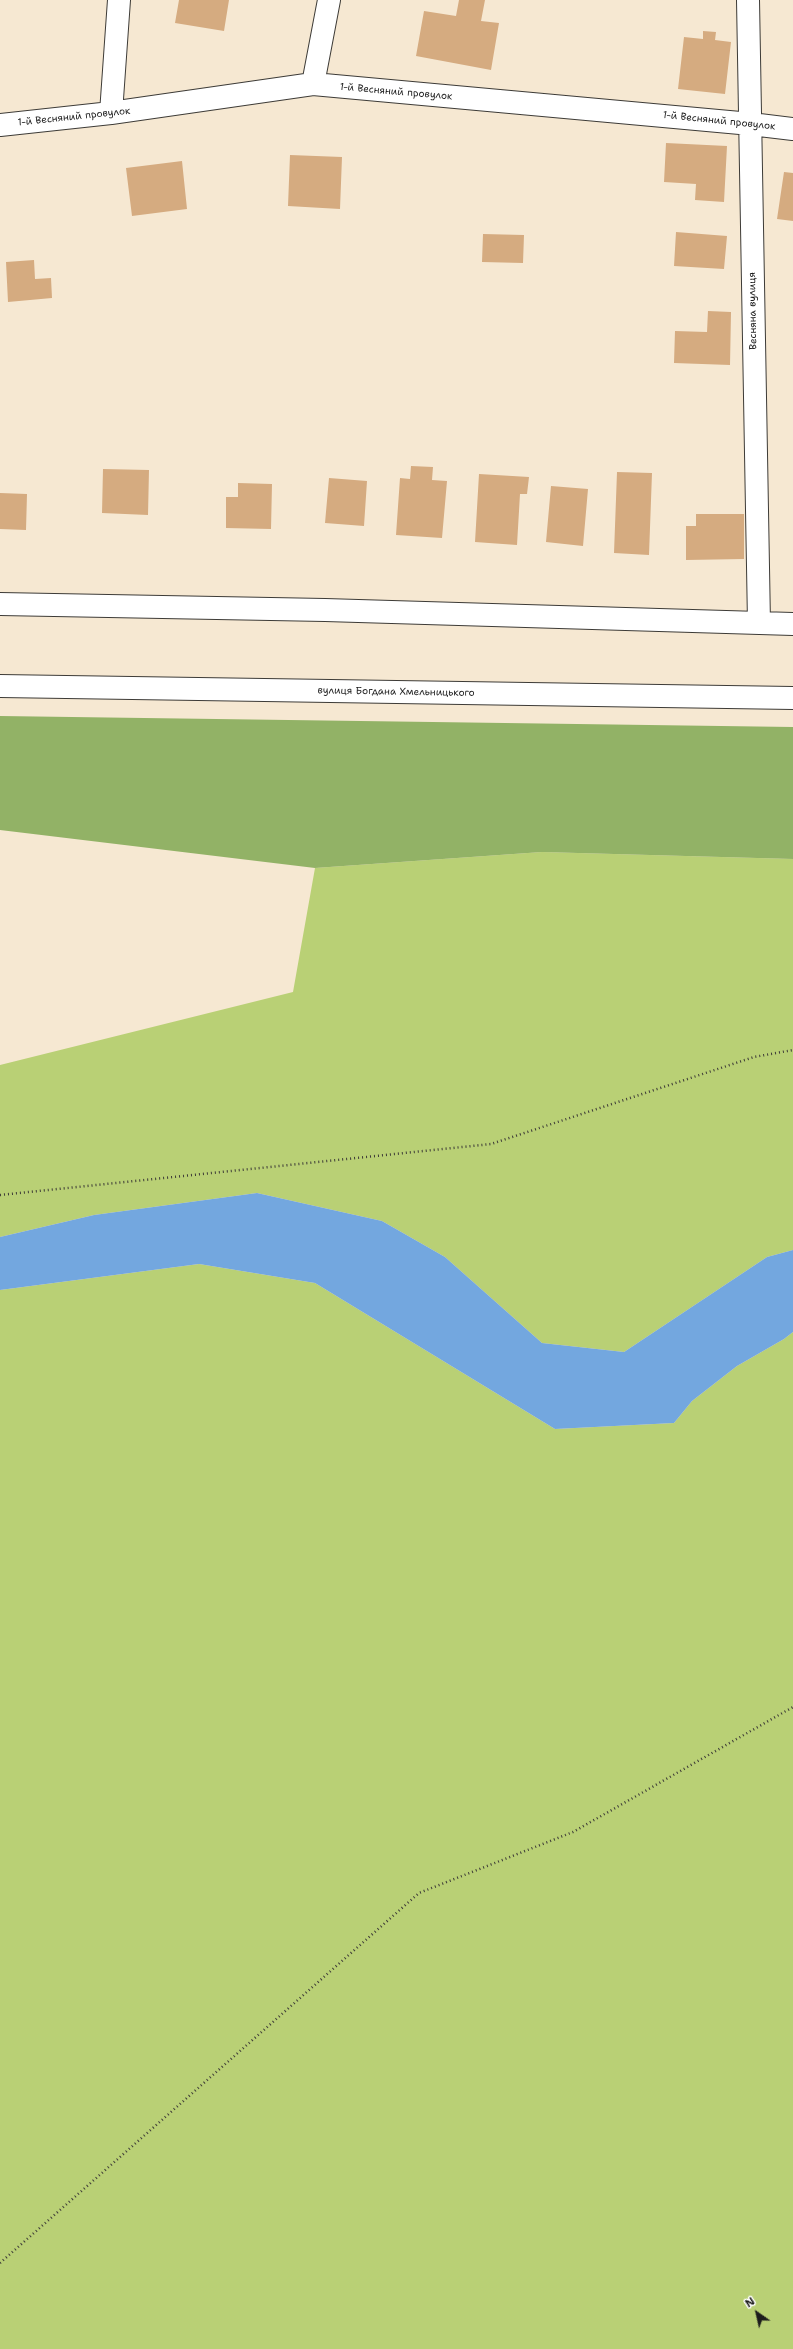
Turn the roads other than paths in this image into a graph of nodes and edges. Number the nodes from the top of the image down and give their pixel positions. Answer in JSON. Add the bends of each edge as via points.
{"nodes":[{"id":1,"x":119,"y":0,"type":"edge"},
{"id":2,"x":330,"y":0,"type":"edge"},
{"id":3,"x":748,"y":0,"type":"edge"},
{"id":4,"x":314,"y":84,"type":"junction"},
{"id":5,"x":111,"y":113,"type":"junction"},
{"id":6,"x":750,"y":124,"type":"junction"},
{"id":7,"x":0,"y":125,"type":"edge"},
{"id":8,"x":793,"y":129,"type":"edge"},
{"id":9,"x":0,"y":604,"type":"edge"},
{"id":10,"x":759,"y":623,"type":"junction"},
{"id":11,"x":793,"y":624,"type":"edge"},
{"id":12,"x":0,"y":686,"type":"edge"},
{"id":13,"x":793,"y":698,"type":"edge"}],
"edges":[{"from":1,"to":5,"type":"street"},
{"from":2,"to":4,"type":"street"},
{"from":3,"to":6,"type":"street","name":"Весняна вулиця"},
{"from":4,"to":5,"type":"street","name":"1-й Весняний провулок"},
{"from":4,"to":6,"type":"street","name":"1-й Весняний провулок"},
{"from":5,"to":7,"type":"street","name":"1-й Весняний провулок"},
{"from":6,"to":8,"type":"street","name":"1-й Весняний провулок"},
{"from":6,"to":10,"type":"street","name":"Весняна вулиця"},
{"from":9,"to":10,"type":"street"},
{"from":10,"to":11,"type":"street"},
{"from":12,"to":13,"type":"street","name":"вулиця Богдана Хмельницького"}]}
